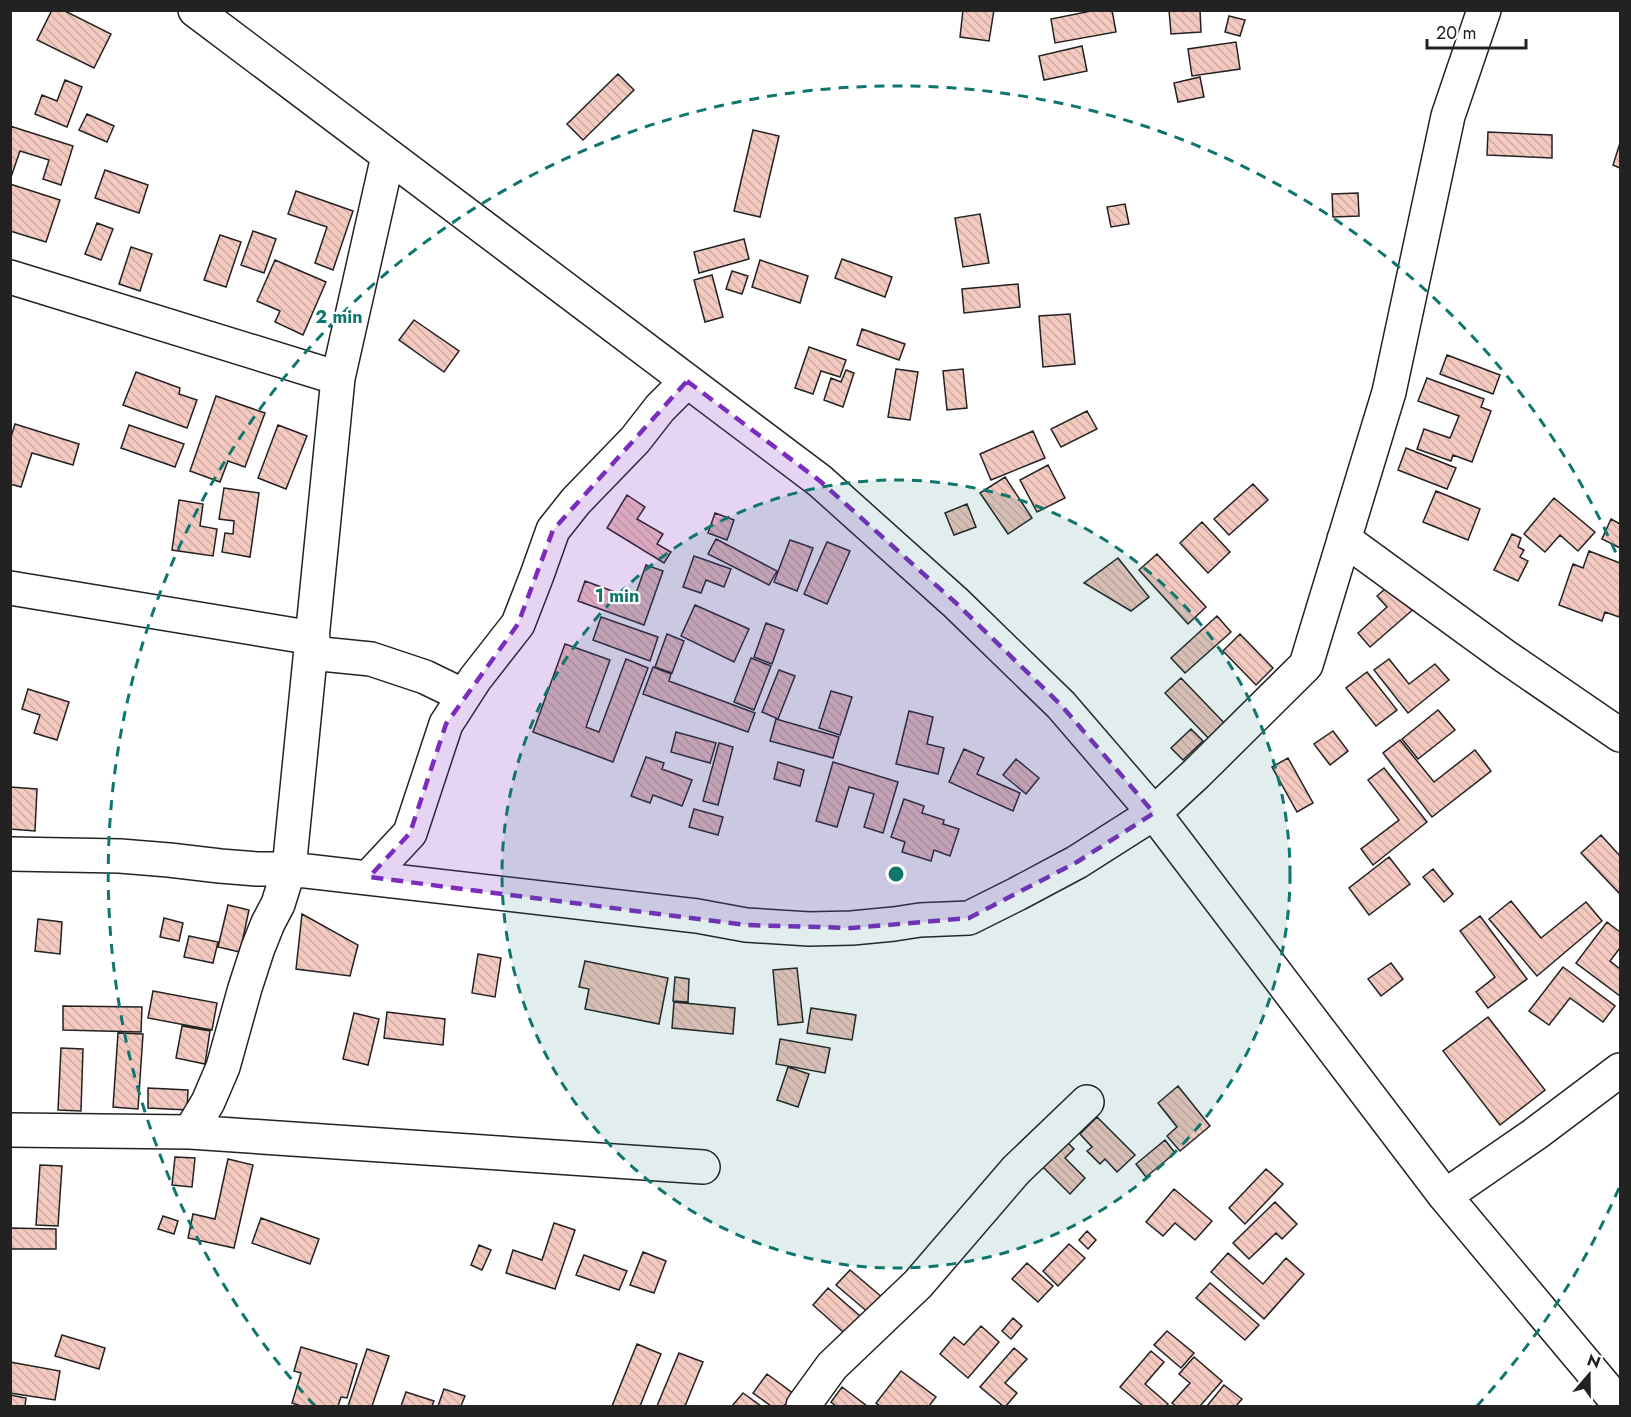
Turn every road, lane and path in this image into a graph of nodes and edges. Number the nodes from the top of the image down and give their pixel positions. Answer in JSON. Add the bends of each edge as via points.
{"nodes":[{"id":1,"x":1484,"y":10,"type":"edge"},
{"id":2,"x":199,"y":12,"type":"edge"},
{"id":3,"x":388,"y":156,"type":"junction"},
{"id":4,"x":10,"y":277,"type":"edge"},
{"id":5,"x":338,"y":378,"type":"junction"},
{"id":6,"x":687,"y":381,"type":"junction"},
{"id":7,"x":1344,"y":539,"type":"junction"},
{"id":8,"x":10,"y":588,"type":"edge"},
{"id":9,"x":312,"y":646,"type":"junction"},
{"id":10,"x":464,"y":696,"type":"junction"},
{"id":11,"x":1620,"y":735,"type":"edge"},
{"id":12,"x":1154,"y":813,"type":"junction"},
{"id":13,"x":10,"y":854,"type":"edge"},
{"id":14,"x":289,"y":869,"type":"junction"},
{"id":15,"x":369,"y":878,"type":"junction"},
{"id":16,"x":1620,"y":1070,"type":"edge"},
{"id":17,"x":1087,"y":1102,"type":"dead end"},
{"id":18,"x":10,"y":1130,"type":"edge"},
{"id":19,"x":190,"y":1132,"type":"junction"},
{"id":20,"x":703,"y":1167,"type":"dead end"},
{"id":21,"x":1445,"y":1196,"type":"junction"},
{"id":22,"x":1620,"y":1405,"type":"edge"},
{"id":23,"x":803,"y":1407,"type":"edge"}],
"edges":[{"from":1,"to":7,"type":"street","via":[[1448,116],[1389,392]]},
{"from":2,"to":3,"type":"street"},
{"from":3,"to":5,"type":"street"},
{"from":3,"to":6,"type":"street"},
{"from":4,"to":5,"type":"street"},
{"from":5,"to":9,"type":"street"},
{"from":6,"to":10,"type":"street","via":[[553,530],[518,624]]},
{"from":6,"to":12,"type":"street","via":[[820,481],[956,603],[1061,705]]},
{"from":7,"to":11,"type":"street"},
{"from":7,"to":12,"type":"street","via":[[1305,664]]},
{"from":8,"to":9,"type":"street"},
{"from":9,"to":10,"type":"street","via":[[371,659],[425,677]]},
{"from":9,"to":14,"type":"street"},
{"from":10,"to":15,"type":"street","via":[[446,724],[410,833]]},
{"from":12,"to":15,"type":"street","via":[[1077,862],[969,918],[852,928],[746,925]]},
{"from":12,"to":21,"type":"street"},
{"from":13,"to":14,"type":"street","via":[[120,856]]},
{"from":14,"to":15,"type":"street"},
{"from":14,"to":19,"type":"street","via":[[258,948],[223,1067]]},
{"from":16,"to":21,"type":"street"},
{"from":17,"to":23,"type":"street","via":[[1016,1170],[918,1284],[832,1366]]},
{"from":18,"to":19,"type":"street"},
{"from":19,"to":20,"type":"street"},
{"from":21,"to":22,"type":"street"}]}
